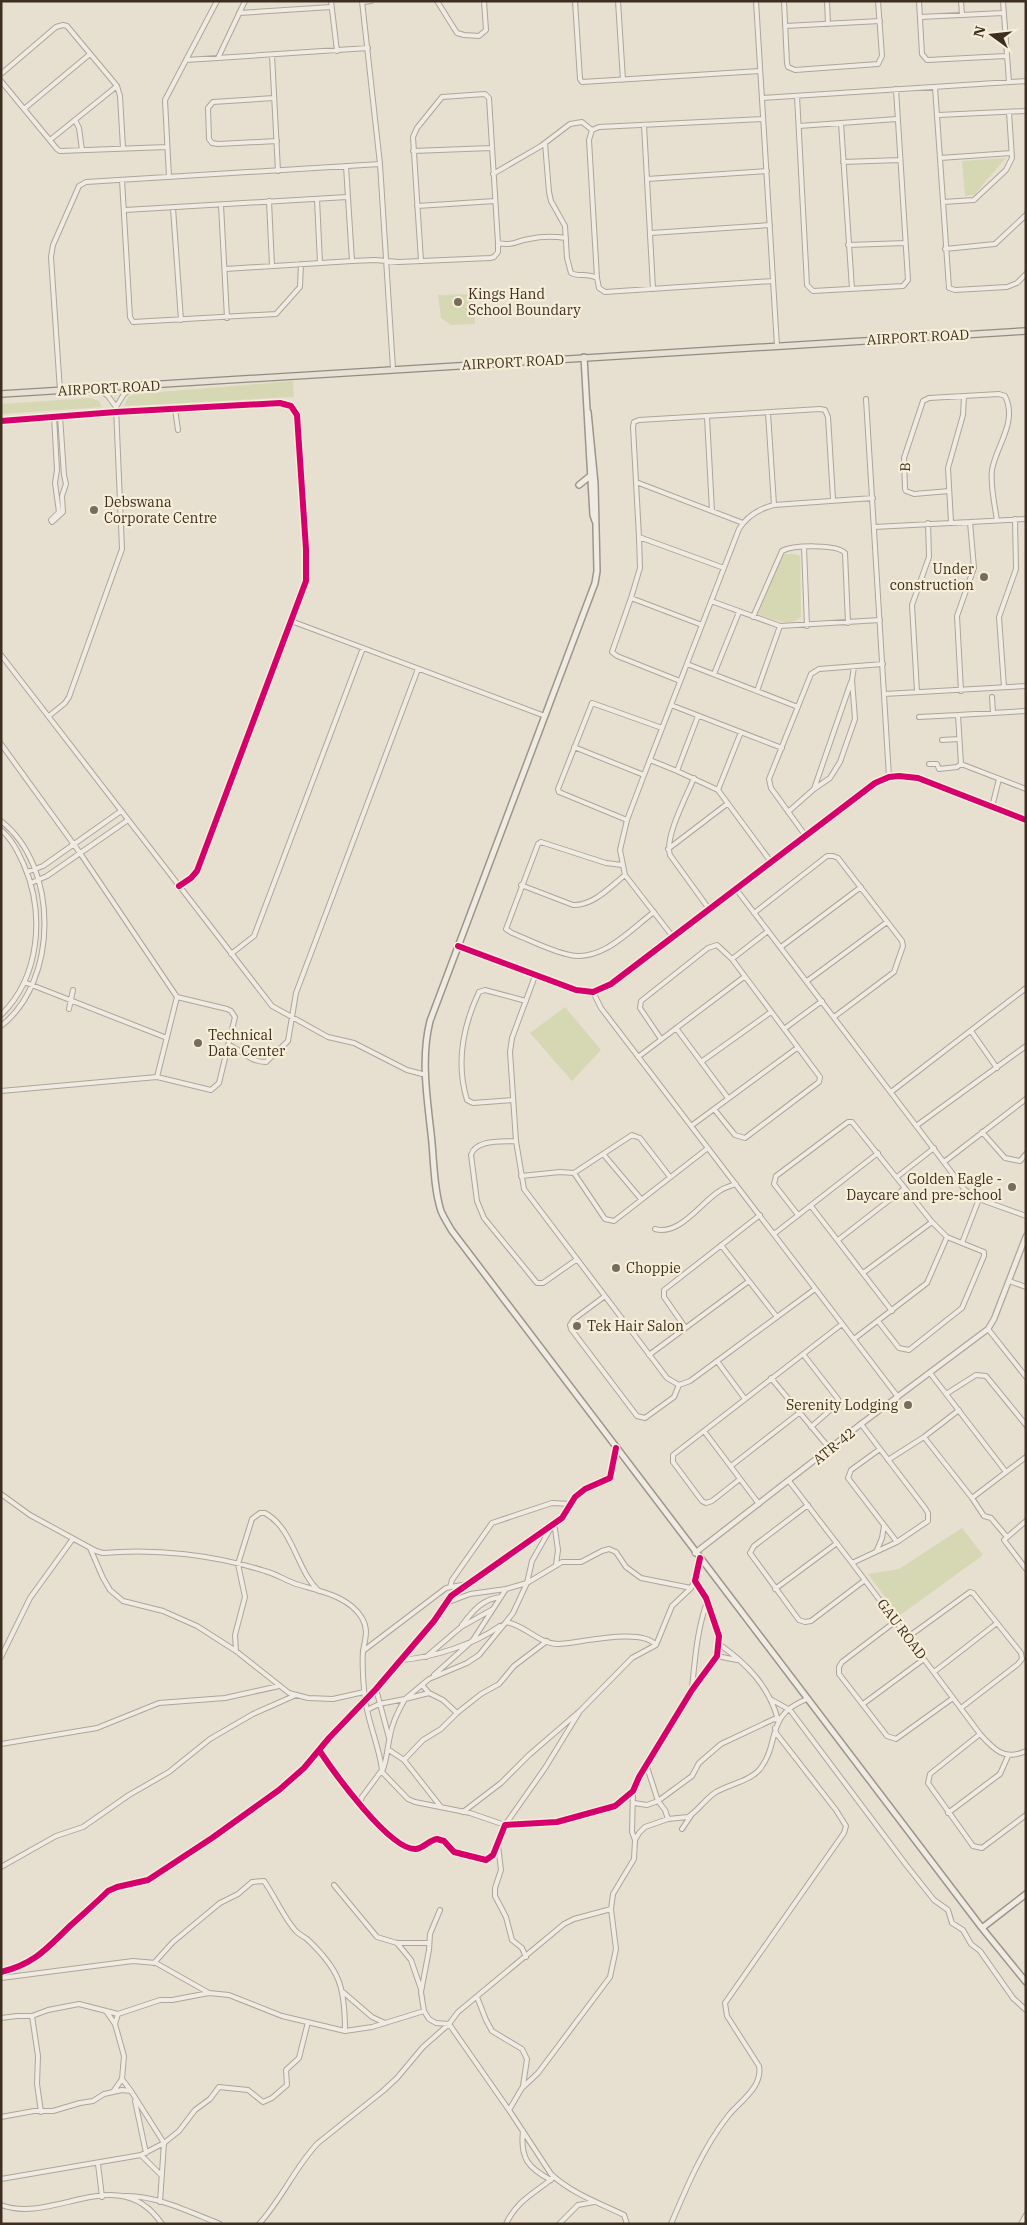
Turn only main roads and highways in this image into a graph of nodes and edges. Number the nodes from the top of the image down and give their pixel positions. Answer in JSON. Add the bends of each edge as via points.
{"nodes":[{"id":1,"x":1026,"y":331,"type":"edge"},
{"id":2,"x":584,"y":357,"type":"junction"},
{"id":3,"x":1,"y":394,"type":"edge"},
{"id":4,"x":588,"y":412,"type":"junction"},
{"id":5,"x":590,"y":475,"type":"junction"},
{"id":6,"x":592,"y":492,"type":"junction"},
{"id":7,"x":595,"y":521,"type":"junction"},
{"id":8,"x":1026,"y":1894,"type":"edge"},
{"id":9,"x":994,"y":1918,"type":"junction"},
{"id":10,"x":982,"y":1928,"type":"junction"},
{"id":11,"x":991,"y":1940,"type":"junction"},
{"id":12,"x":1026,"y":1982,"type":"edge"}],
"edges":[{"from":1,"to":2,"type":"main road","name":"AIRPORT ROAD"},
{"from":2,"to":3,"type":"main road","name":"AIRPORT ROAD"},
{"from":2,"to":4,"type":"main road"},
{"from":4,"to":5,"type":"main road"},
{"from":4,"to":7,"type":"main road"},
{"from":5,"to":6,"type":"main road"},
{"from":5,"to":6,"type":"main road","via":[[580,485]]},
{"from":6,"to":7,"type":"main road"},
{"from":7,"to":10,"type":"main road","via":[[595,583],[426,1038],[426,1076],[441,1209],[446,1222],[695,1553]]},
{"from":8,"to":9,"type":"main road"},
{"from":9,"to":10,"type":"main road"},
{"from":9,"to":11,"type":"main road","via":[[989,1932]]},
{"from":10,"to":11,"type":"main road"},
{"from":11,"to":12,"type":"main road"}]}
